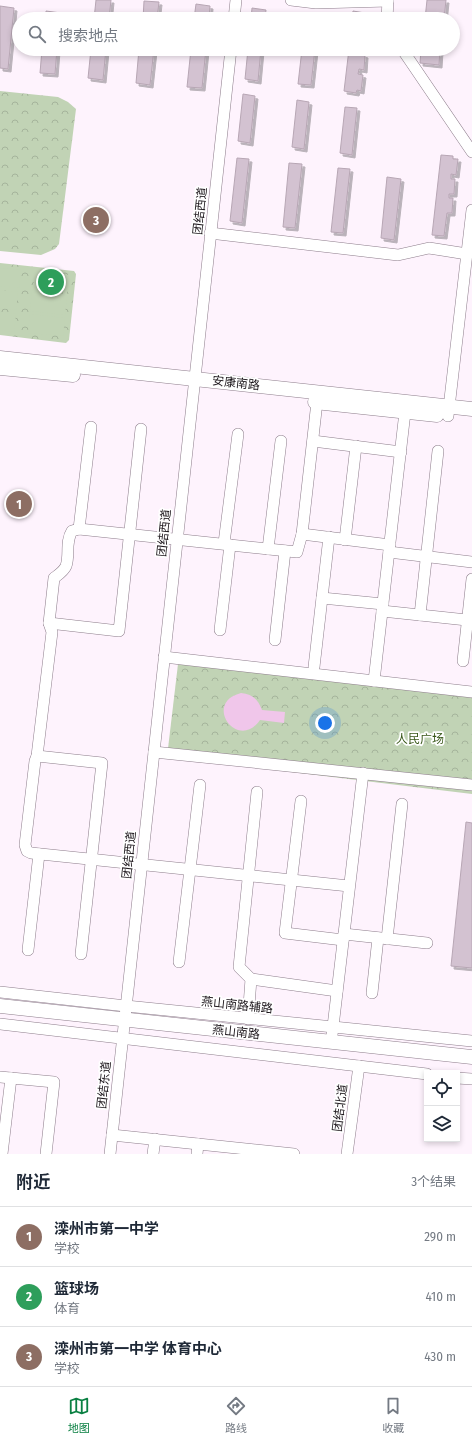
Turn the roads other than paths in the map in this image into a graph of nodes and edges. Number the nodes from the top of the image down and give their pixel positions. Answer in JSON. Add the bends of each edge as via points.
{"nodes":[{"id":1,"x":236,"y":0,"type":"edge"},
{"id":2,"x":291,"y":0,"type":"edge"},
{"id":3,"x":388,"y":0,"type":"edge"},
{"id":4,"x":235,"y":12,"type":"edge"},
{"id":5,"x":387,"y":12,"type":"edge"},
{"id":6,"x":229,"y":56,"type":"edge"},
{"id":7,"x":407,"y":56,"type":"edge"},
{"id":8,"x":472,"y":152,"type":"edge"},
{"id":9,"x":472,"y":210,"type":"edge"},
{"id":10,"x":210,"y":233,"type":"junction"},
{"id":11,"x":467,"y":254,"type":"junction"},
{"id":12,"x":0,"y":358,"type":"edge"},
{"id":13,"x":0,"y":368,"type":"edge"},
{"id":14,"x":194,"y":384,"type":"junction"},
{"id":15,"x":317,"y":402,"type":"junction"},
{"id":16,"x":472,"y":409,"type":"edge"},
{"id":17,"x":449,"y":411,"type":"junction"},
{"id":18,"x":405,"y":412,"type":"junction"},
{"id":19,"x":472,"y":418,"type":"edge"},
{"id":20,"x":91,"y":427,"type":"dead end"},
{"id":21,"x":141,"y":429,"type":"dead end"},
{"id":22,"x":238,"y":434,"type":"dead end"},
{"id":23,"x":281,"y":441,"type":"dead end"},
{"id":24,"x":313,"y":442,"type":"junction"},
{"id":25,"x":356,"y":446,"type":"junction"},
{"id":26,"x":438,"y":451,"type":"dead end"},
{"id":27,"x":401,"y":452,"type":"junction"},
{"id":28,"x":79,"y":529,"type":"junction"},
{"id":29,"x":302,"y":534,"type":"junction"},
{"id":30,"x":129,"y":535,"type":"junction"},
{"id":31,"x":177,"y":538,"type":"junction"},
{"id":32,"x":329,"y":538,"type":"junction"},
{"id":33,"x":345,"y":540,"type":"junction"},
{"id":34,"x":227,"y":544,"type":"junction"},
{"id":35,"x":268,"y":549,"type":"junction"},
{"id":36,"x":390,"y":549,"type":"junction"},
{"id":37,"x":285,"y":550,"type":"junction"},
{"id":38,"x":426,"y":557,"type":"junction"},
{"id":39,"x":472,"y":562,"type":"edge"},
{"id":40,"x":472,"y":579,"type":"edge"},
{"id":41,"x":322,"y":598,"type":"junction"},
{"id":42,"x":383,"y":608,"type":"junction"},
{"id":43,"x":420,"y":615,"type":"junction"},
{"id":44,"x":467,"y":620,"type":"junction"},
{"id":45,"x":49,"y":623,"type":"junction"},
{"id":46,"x":220,"y":630,"type":"dead end"},
{"id":47,"x":275,"y":640,"type":"dead end"},
{"id":48,"x":164,"y":657,"type":"junction"},
{"id":49,"x":463,"y":661,"type":"dead end"},
{"id":50,"x":314,"y":667,"type":"dead end"},
{"id":51,"x":374,"y":681,"type":"junction"},
{"id":52,"x":472,"y":692,"type":"edge"},
{"id":53,"x":154,"y":752,"type":"junction"},
{"id":54,"x":37,"y":756,"type":"junction"},
{"id":55,"x":363,"y":773,"type":"junction"},
{"id":56,"x":200,"y":785,"type":"dead end"},
{"id":57,"x":472,"y":785,"type":"edge"},
{"id":58,"x":257,"y":792,"type":"dead end"},
{"id":59,"x":301,"y":801,"type":"dead end"},
{"id":60,"x":402,"y":804,"type":"dead end"},
{"id":61,"x":39,"y":854,"type":"junction"},
{"id":62,"x":91,"y":860,"type":"junction"},
{"id":63,"x":142,"y":865,"type":"junction"},
{"id":64,"x":190,"y":870,"type":"junction"},
{"id":65,"x":247,"y":876,"type":"junction"},
{"id":66,"x":291,"y":880,"type":"junction"},
{"id":67,"x":349,"y":886,"type":"junction"},
{"id":68,"x":343,"y":937,"type":"junction"},
{"id":69,"x":382,"y":938,"type":"junction"},
{"id":70,"x":427,"y":943,"type":"dead end"},
{"id":71,"x":28,"y":950,"type":"dead end"},
{"id":72,"x":80,"y":954,"type":"dead end"},
{"id":73,"x":179,"y":962,"type":"dead end"},
{"id":74,"x":252,"y":979,"type":"junction"},
{"id":75,"x":337,"y":991,"type":"junction"},
{"id":76,"x":0,"y":992,"type":"edge"},
{"id":77,"x":372,"y":993,"type":"dead end"},
{"id":78,"x":0,"y":1006,"type":"edge"},
{"id":79,"x":0,"y":1016,"type":"edge"},
{"id":80,"x":248,"y":1019,"type":"junction"},
{"id":81,"x":124,"y":1023,"type":"junction"},
{"id":82,"x":0,"y":1024,"type":"edge"},
{"id":83,"x":332,"y":1035,"type":"junction"},
{"id":84,"x":472,"y":1041,"type":"edge"},
{"id":85,"x":472,"y":1057,"type":"edge"},
{"id":86,"x":359,"y":1066,"type":"junction"},
{"id":87,"x":472,"y":1066,"type":"edge"},
{"id":88,"x":424,"y":1074,"type":"edge"},
{"id":89,"x":5,"y":1078,"type":"edge"},
{"id":90,"x":460,"y":1078,"type":"edge"},
{"id":91,"x":472,"y":1079,"type":"edge"},
{"id":92,"x":112,"y":1135,"type":"junction"},
{"id":93,"x":155,"y":1139,"type":"junction"},
{"id":94,"x":198,"y":1149,"type":"edge"},
{"id":95,"x":241,"y":1151,"type":"edge"},
{"id":96,"x":2,"y":1154,"type":"edge"},
{"id":97,"x":46,"y":1154,"type":"edge"},
{"id":98,"x":110,"y":1154,"type":"edge"},
{"id":99,"x":153,"y":1154,"type":"edge"},
{"id":100,"x":289,"y":1154,"type":"edge"},
{"id":101,"x":347,"y":1154,"type":"edge"}],
"edges":[{"from":1,"to":4,"type":"street"},
{"from":2,"to":3,"type":"street","via":[[316,3]]},
{"from":3,"to":5,"type":"street"},
{"from":6,"to":10,"type":"street","name":"团结西道"},
{"from":7,"to":8,"type":"street"},
{"from":9,"to":11,"type":"street"},
{"from":10,"to":11,"type":"street","via":[[398,255],[429,248]]},
{"from":10,"to":14,"type":"street","name":"团结西道"},
{"from":11,"to":17,"type":"street"},
{"from":12,"to":14,"type":"main road","name":"安康南路"},
{"from":13,"to":14,"type":"main road","name":"安康南路"},
{"from":14,"to":15,"type":"main road","name":"安康南路"},
{"from":14,"to":17,"type":"main road","name":"安康南路"},
{"from":14,"to":31,"type":"street","name":"团结西道"},
{"from":15,"to":18,"type":"main road","name":"安康南路"},
{"from":15,"to":24,"type":"street"},
{"from":16,"to":17,"type":"main road","name":"安康南路"},
{"from":17,"to":18,"type":"main road","name":"安康南路"},
{"from":17,"to":19,"type":"main road","name":"安康南路"},
{"from":18,"to":27,"type":"street"},
{"from":20,"to":28,"type":"street"},
{"from":21,"to":30,"type":"street"},
{"from":22,"to":34,"type":"street"},
{"from":23,"to":35,"type":"street"},
{"from":24,"to":25,"type":"street"},
{"from":24,"to":29,"type":"street"},
{"from":25,"to":27,"type":"street"},
{"from":25,"to":33,"type":"street"},
{"from":26,"to":38,"type":"street"},
{"from":27,"to":36,"type":"street"},
{"from":28,"to":30,"type":"street"},
{"from":28,"to":45,"type":"street","via":[[72,531],[69,536],[66,567],[54,578]]},
{"from":29,"to":32,"type":"street"},
{"from":29,"to":37,"type":"street","via":[[297,552]]},
{"from":30,"to":31,"type":"street"},
{"from":30,"to":45,"type":"street","via":[[119,631]]},
{"from":31,"to":34,"type":"street"},
{"from":31,"to":48,"type":"street","name":"团结西道"},
{"from":32,"to":33,"type":"street"},
{"from":32,"to":41,"type":"street"},
{"from":33,"to":36,"type":"street"},
{"from":34,"to":35,"type":"street"},
{"from":34,"to":46,"type":"street"},
{"from":35,"to":37,"type":"street"},
{"from":36,"to":38,"type":"street"},
{"from":36,"to":42,"type":"street"},
{"from":37,"to":47,"type":"street"},
{"from":38,"to":39,"type":"street"},
{"from":38,"to":43,"type":"street"},
{"from":40,"to":44,"type":"street"},
{"from":41,"to":42,"type":"street"},
{"from":41,"to":50,"type":"street"},
{"from":42,"to":43,"type":"street"},
{"from":42,"to":51,"type":"street"},
{"from":43,"to":44,"type":"street"},
{"from":44,"to":49,"type":"street"},
{"from":45,"to":54,"type":"street","via":[[52,632]]},
{"from":48,"to":51,"type":"street"},
{"from":48,"to":53,"type":"street","name":"团结西道"},
{"from":51,"to":52,"type":"street"},
{"from":53,"to":55,"type":"street"},
{"from":53,"to":63,"type":"street","name":"团结西道"},
{"from":54,"to":61,"type":"street","via":[[25,845],[31,854]]},
{"from":54,"to":62,"type":"street","via":[[102,763]]},
{"from":55,"to":57,"type":"street"},
{"from":55,"to":67,"type":"street"},
{"from":56,"to":64,"type":"street"},
{"from":58,"to":65,"type":"street"},
{"from":59,"to":66,"type":"street"},
{"from":60,"to":69,"type":"street"},
{"from":61,"to":62,"type":"street"},
{"from":61,"to":71,"type":"street"},
{"from":62,"to":63,"type":"street"},
{"from":62,"to":72,"type":"street"},
{"from":63,"to":64,"type":"street"},
{"from":63,"to":81,"type":"street","name":"团结西道"},
{"from":64,"to":65,"type":"street"},
{"from":64,"to":73,"type":"street"},
{"from":65,"to":66,"type":"street"},
{"from":65,"to":74,"type":"street","via":[[239,967]]},
{"from":66,"to":67,"type":"street"},
{"from":66,"to":68,"type":"street","via":[[284,933]]},
{"from":67,"to":68,"type":"street"},
{"from":68,"to":69,"type":"street"},
{"from":68,"to":75,"type":"street"},
{"from":69,"to":70,"type":"street"},
{"from":69,"to":77,"type":"street"},
{"from":74,"to":75,"type":"street"},
{"from":74,"to":80,"type":"street"},
{"from":75,"to":83,"type":"street"},
{"from":76,"to":81,"type":"street","name":"燕山南路辅路"},
{"from":78,"to":81,"type":"main road","name":"燕山南路"},
{"from":79,"to":81,"type":"main road","name":"燕山南路"},
{"from":80,"to":81,"type":"street","name":"燕山南路辅路"},
{"from":80,"to":83,"type":"street","name":"燕山南路辅路"},
{"from":81,"to":82,"type":"street","name":"燕山南路辅路"},
{"from":81,"to":83,"type":"main road","name":"燕山南路"},
{"from":81,"to":86,"type":"street","name":"燕山南路辅路"},
{"from":81,"to":87,"type":"main road","name":"燕山南路"},
{"from":81,"to":92,"type":"street","name":"团结东道"},
{"from":83,"to":84,"type":"street","name":"燕山南路辅路"},
{"from":83,"to":85,"type":"main road","name":"燕山南路"},
{"from":86,"to":88,"type":"street","name":"燕山南路辅路"},
{"from":86,"to":101,"type":"street","name":"团结北道"},
{"from":89,"to":96,"type":"street"},
{"from":89,"to":97,"type":"street","via":[[54,1082]]},
{"from":90,"to":91,"type":"street"},
{"from":92,"to":93,"type":"street"},
{"from":92,"to":98,"type":"street","name":"团结东道"},
{"from":93,"to":94,"type":"street"},
{"from":93,"to":99,"type":"street"},
{"from":94,"to":95,"type":"street"},
{"from":95,"to":100,"type":"street"}]}
